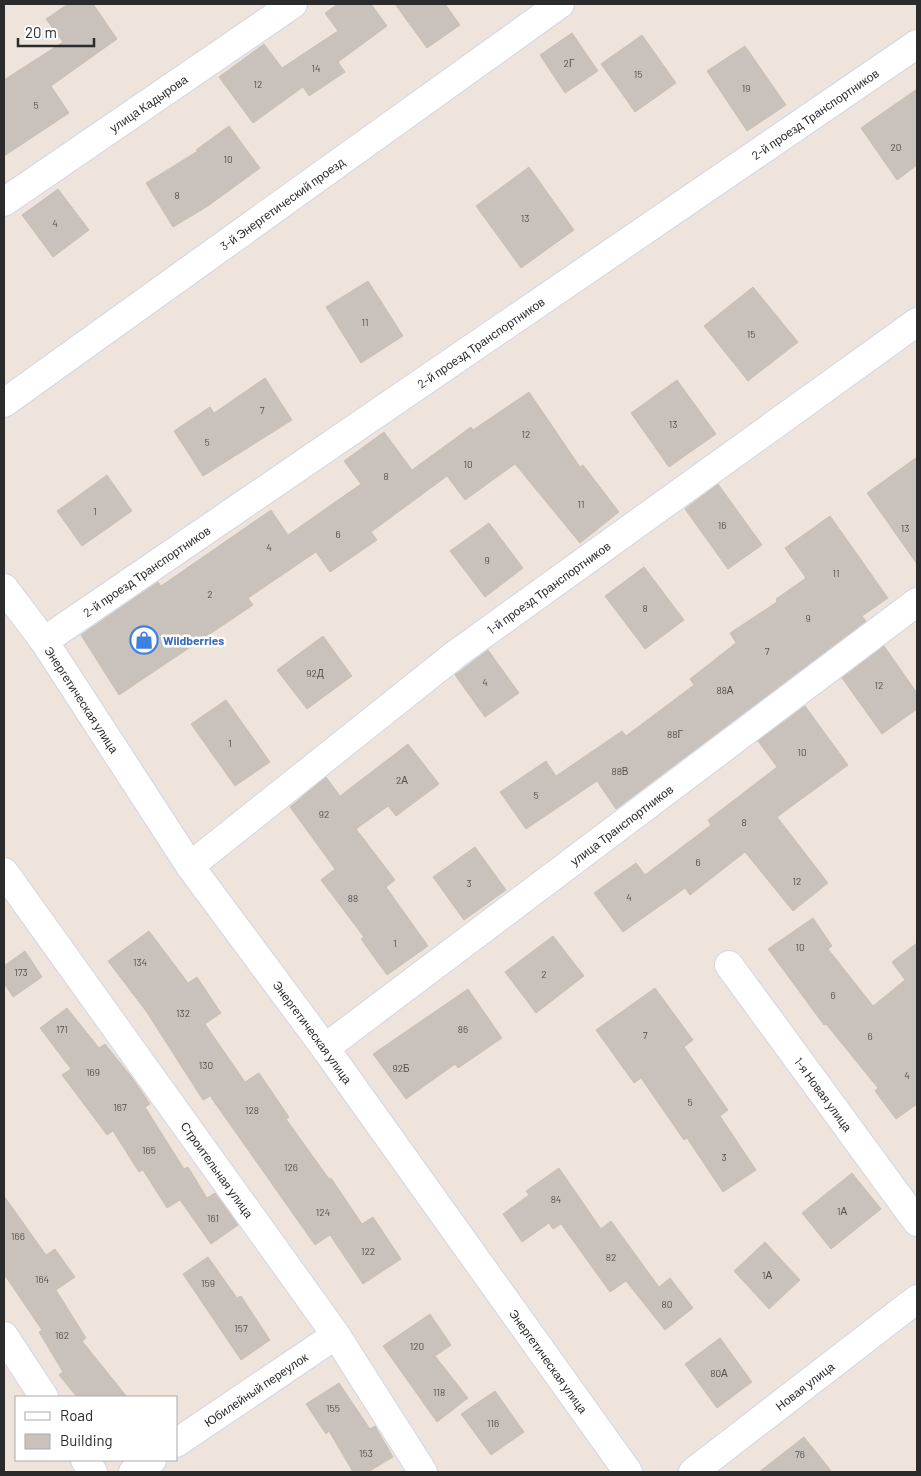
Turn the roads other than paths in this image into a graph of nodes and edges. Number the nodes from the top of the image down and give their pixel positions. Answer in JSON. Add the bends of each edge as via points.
{"nodes":[{"id":1,"x":293,"y":4,"type":"edge"},
{"id":2,"x":560,"y":4,"type":"edge"},
{"id":3,"x":917,"y":44,"type":"edge"},
{"id":4,"x":4,"y":202,"type":"edge"},
{"id":5,"x":917,"y":322,"type":"edge"},
{"id":6,"x":4,"y":403,"type":"edge"},
{"id":7,"x":4,"y":588,"type":"edge"},
{"id":8,"x":917,"y":602,"type":"edge"},
{"id":9,"x":44,"y":640,"type":"junction"},
{"id":10,"x":190,"y":866,"type":"junction"},
{"id":11,"x":4,"y":872,"type":"edge"},
{"id":12,"x":730,"y":965,"type":"dead end"},
{"id":13,"x":325,"y":1048,"type":"junction"},
{"id":14,"x":917,"y":1222,"type":"edge"},
{"id":15,"x":917,"y":1299,"type":"edge"},
{"id":16,"x":336,"y":1335,"type":"junction"},
{"id":17,"x":4,"y":1336,"type":"edge"},
{"id":18,"x":43,"y":1396,"type":"edge"},
{"id":19,"x":178,"y":1442,"type":"edge"},
{"id":20,"x":86,"y":1461,"type":"edge"},
{"id":21,"x":150,"y":1461,"type":"edge"},
{"id":22,"x":93,"y":1472,"type":"edge"},
{"id":23,"x":133,"y":1472,"type":"edge"},
{"id":24,"x":424,"y":1472,"type":"edge"},
{"id":25,"x":628,"y":1472,"type":"edge"},
{"id":26,"x":694,"y":1472,"type":"edge"}],
"edges":[{"from":1,"to":4,"type":"street","name":"улица Кадырова"},
{"from":2,"to":6,"type":"street","name":"3-й Энергетический проезд"},
{"from":3,"to":9,"type":"street","name":"2-й проезд Транспортников"},
{"from":5,"to":10,"type":"street","name":"1-й проезд Транспортников","via":[[456,654]]},
{"from":7,"to":9,"type":"street","name":"Энергетическая улица"},
{"from":8,"to":13,"type":"street","name":"улица Транспортников"},
{"from":9,"to":10,"type":"street","name":"Энергетическая улица"},
{"from":10,"to":13,"type":"street","name":"Энергетическая улица"},
{"from":11,"to":16,"type":"street","name":"Строительная улица"},
{"from":12,"to":14,"type":"street","name":"1-я Новая улица"},
{"from":13,"to":25,"type":"street","name":"Энергетическая улица"},
{"from":15,"to":26,"type":"street","name":"Новая улица"},
{"from":16,"to":19,"type":"street","name":"Юбилейный переулок"},
{"from":16,"to":24,"type":"street","name":"Строительная улица"},
{"from":17,"to":18,"type":"street"},
{"from":20,"to":22,"type":"street"},
{"from":21,"to":23,"type":"street"}]}
